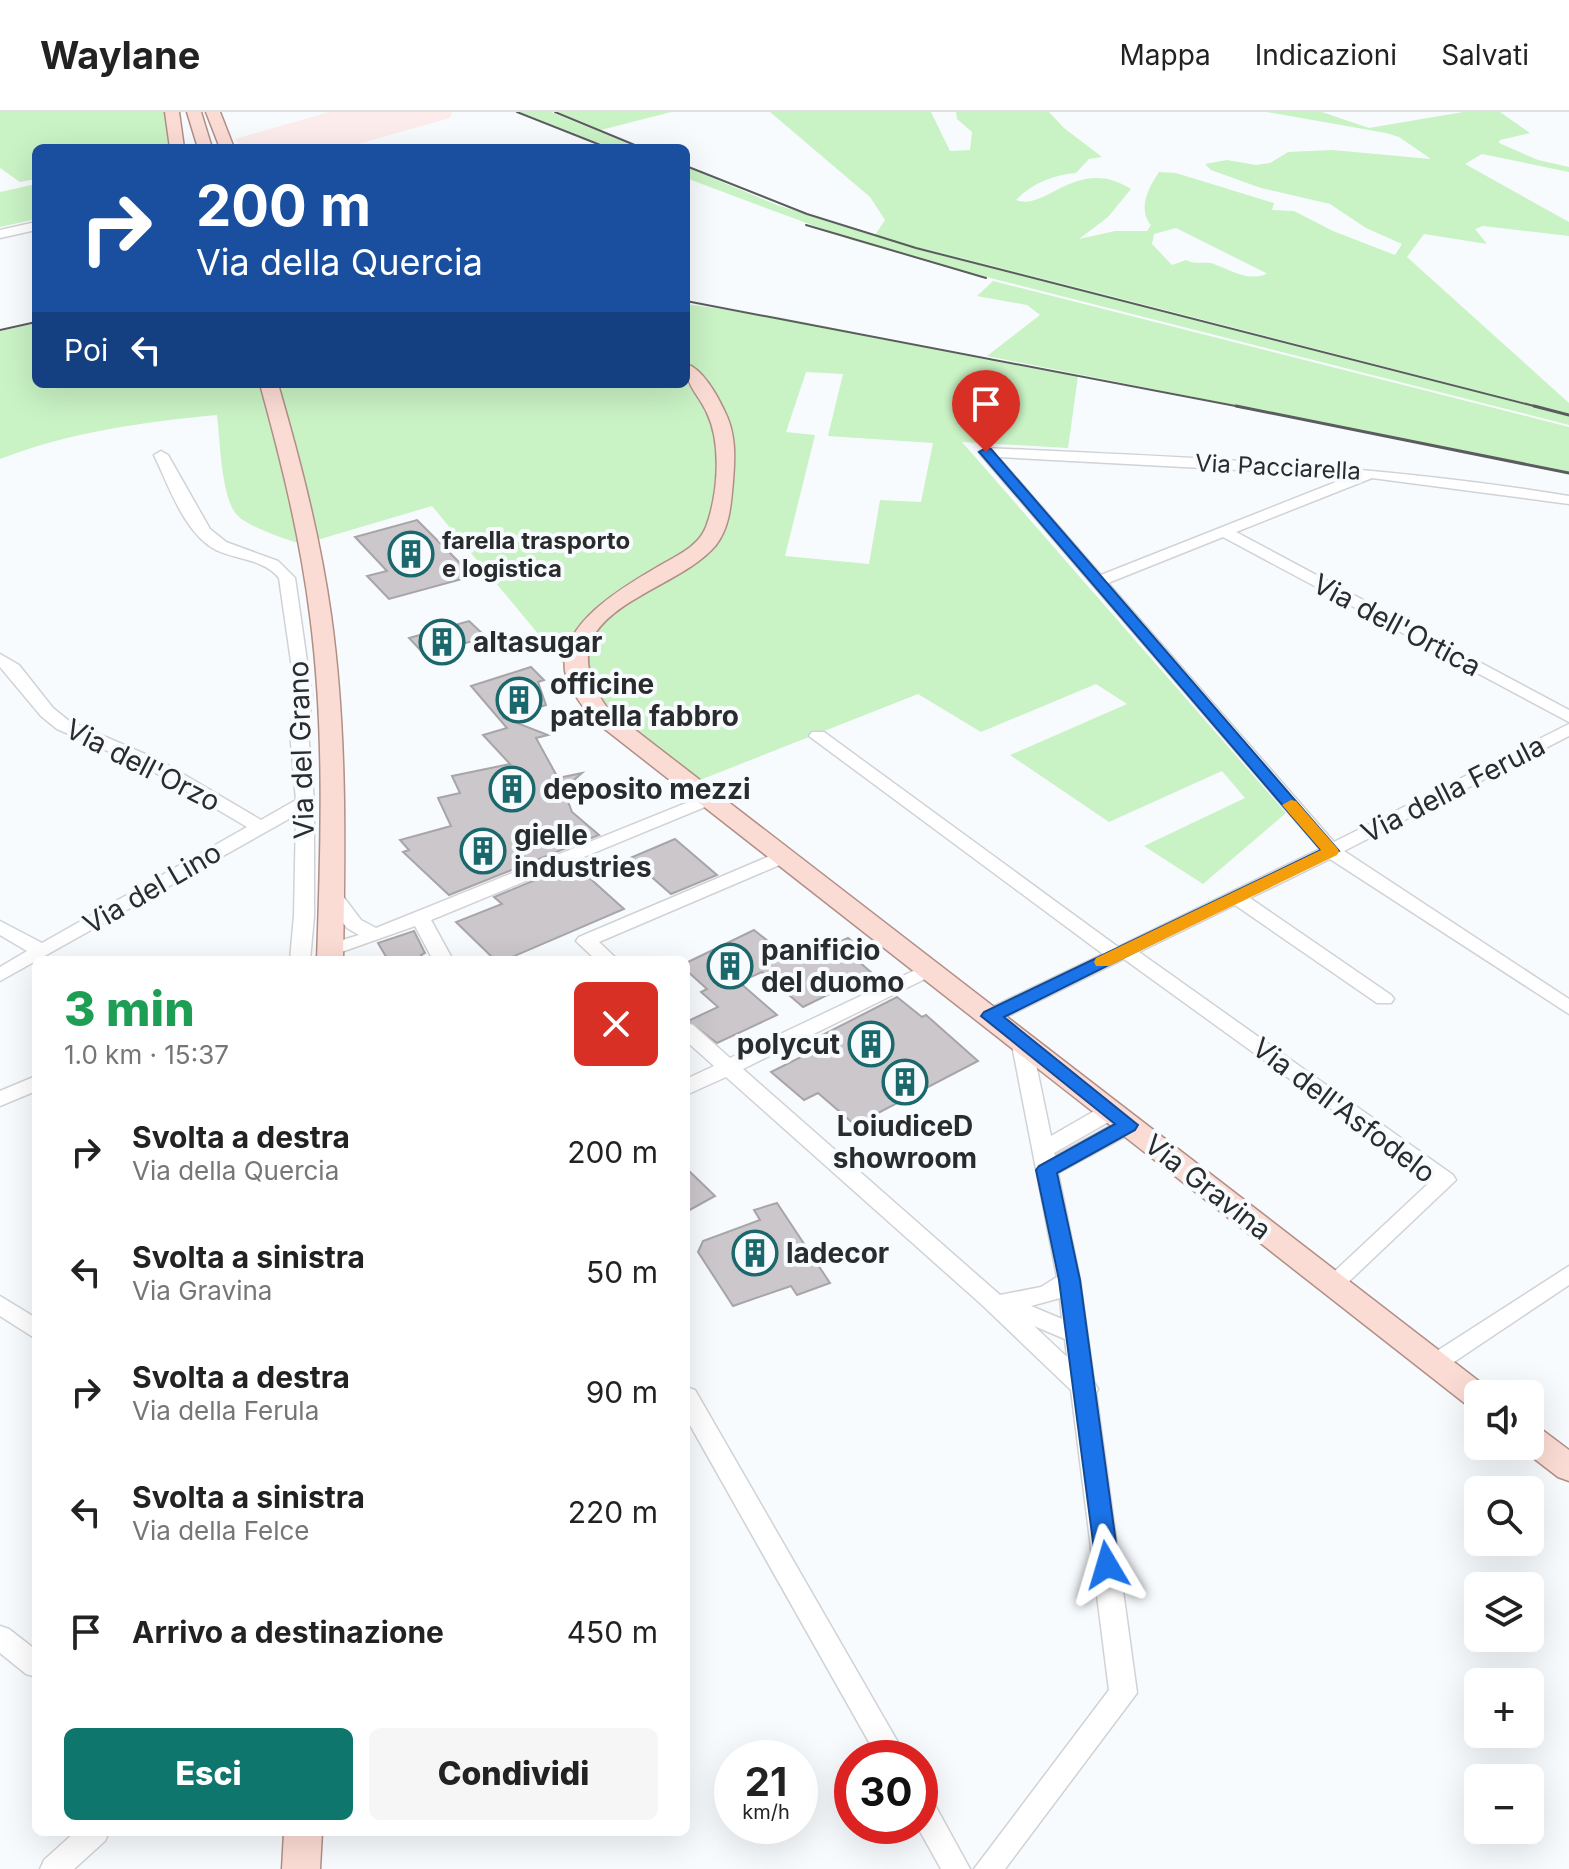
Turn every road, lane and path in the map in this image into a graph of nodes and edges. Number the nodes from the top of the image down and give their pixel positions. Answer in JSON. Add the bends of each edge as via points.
{"nodes":[{"id":1,"x":172,"y":112,"type":"edge"},
{"id":2,"x":194,"y":112,"type":"edge"},
{"id":3,"x":213,"y":112,"type":"edge"},
{"id":4,"x":176,"y":144,"type":"edge"},
{"id":5,"x":204,"y":144,"type":"edge"},
{"id":6,"x":225,"y":144,"type":"edge"},
{"id":7,"x":32,"y":227,"type":"edge"},
{"id":8,"x":0,"y":234,"type":"edge"},
{"id":9,"x":690,"y":374,"type":"edge"},
{"id":10,"x":270,"y":388,"type":"edge"},
{"id":11,"x":161,"y":455,"type":"dead end"},
{"id":12,"x":1372,"y":472,"type":"junction"},
{"id":13,"x":1569,"y":500,"type":"edge"},
{"id":14,"x":1225,"y":532,"type":"junction"},
{"id":15,"x":1097,"y":582,"type":"junction"},
{"id":16,"x":0,"y":659,"type":"edge"},
{"id":17,"x":1569,"y":717,"type":"edge"},
{"id":18,"x":1569,"y":729,"type":"edge"},
{"id":19,"x":818,"y":736,"type":"dead end"},
{"id":20,"x":711,"y":798,"type":"junction"},
{"id":21,"x":305,"y":802,"type":"junction"},
{"id":22,"x":260,"y":827,"type":"junction"},
{"id":23,"x":1331,"y":851,"type":"junction"},
{"id":24,"x":784,"y":856,"type":"junction"},
{"id":25,"x":1236,"y":897,"type":"junction"},
{"id":26,"x":304,"y":916,"type":"junction"},
{"id":27,"x":420,"y":918,"type":"junction"},
{"id":28,"x":0,"y":927,"type":"edge"},
{"id":29,"x":331,"y":931,"type":"edge"},
{"id":30,"x":368,"y":933,"type":"junction"},
{"id":31,"x":41,"y":951,"type":"junction"},
{"id":32,"x":1121,"y":953,"type":"junction"},
{"id":33,"x":32,"y":956,"type":"edge"},
{"id":34,"x":32,"y":956,"type":"edge"},
{"id":35,"x":300,"y":956,"type":"edge"},
{"id":36,"x":441,"y":956,"type":"edge"},
{"id":37,"x":603,"y":956,"type":"edge"},
{"id":38,"x":930,"y":969,"type":"junction"},
{"id":39,"x":0,"y":975,"type":"edge"},
{"id":40,"x":1384,"y":999,"type":"dead end"},
{"id":41,"x":1569,"y":1008,"type":"edge"},
{"id":42,"x":991,"y":1016,"type":"junction"},
{"id":43,"x":690,"y":1034,"type":"edge"},
{"id":44,"x":1021,"y":1040,"type":"junction"},
{"id":45,"x":728,"y":1067,"type":"junction"},
{"id":46,"x":32,"y":1085,"type":"edge"},
{"id":47,"x":690,"y":1086,"type":"edge"},
{"id":48,"x":0,"y":1099,"type":"edge"},
{"id":49,"x":1120,"y":1118,"type":"junction"},
{"id":50,"x":1044,"y":1160,"type":"junction"},
{"id":51,"x":1569,"y":1274,"type":"edge"},
{"id":52,"x":1069,"y":1280,"type":"junction"},
{"id":53,"x":1332,"y":1284,"type":"junction"},
{"id":54,"x":996,"y":1301,"type":"junction"},
{"id":55,"x":0,"y":1304,"type":"edge"},
{"id":56,"x":32,"y":1327,"type":"edge"},
{"id":57,"x":1077,"y":1334,"type":"junction"},
{"id":58,"x":1434,"y":1364,"type":"junction"},
{"id":59,"x":1464,"y":1386,"type":"edge"},
{"id":60,"x":1086,"y":1389,"type":"junction"},
{"id":61,"x":690,"y":1403,"type":"edge"},
{"id":62,"x":1544,"y":1449,"type":"edge"},
{"id":63,"x":1569,"y":1468,"type":"edge"},
{"id":64,"x":0,"y":1637,"type":"edge"},
{"id":65,"x":32,"y":1663,"type":"edge"},
{"id":66,"x":883,"y":1740,"type":"edge"},
{"id":67,"x":91,"y":1836,"type":"edge"},
{"id":68,"x":303,"y":1836,"type":"edge"},
{"id":69,"x":938,"y":1837,"type":"edge"},
{"id":70,"x":54,"y":1869,"type":"edge"},
{"id":71,"x":301,"y":1869,"type":"edge"},
{"id":72,"x":956,"y":1869,"type":"edge"},
{"id":73,"x":988,"y":1869,"type":"edge"}],
"edges":[{"from":1,"to":4,"type":"main road"},
{"from":2,"to":5,"type":"main road"},
{"from":3,"to":6,"type":"main road"},
{"from":7,"to":8,"type":"street"},
{"from":9,"to":20,"type":"main road","name":"Via Gravina","via":[[714,402],[727,451],[716,528],[688,558],[602,614],[584,638],[575,667],[600,714]]},
{"from":10,"to":29,"type":"main road","via":[[314,571],[329,707]]},
{"from":11,"to":21,"type":"street","name":"Via del Grano","via":[[210,539],[277,567],[287,578],[304,696],[299,731]]},
{"from":12,"to":13,"type":"street","name":"Via Pacciarella","via":[[1492,485]]},
{"from":12,"to":14,"type":"street"},
{"from":12,"to":15,"type":"street","name":"Via Pacciarella","via":[[986,452]]},
{"from":14,"to":15,"type":"street"},
{"from":14,"to":17,"type":"street","name":"Via dell'Ortica"},
{"from":15,"to":23,"type":"street"},
{"from":16,"to":22,"type":"street","name":"Via dell'Orzo","via":[[63,725],[155,765]]},
{"from":18,"to":23,"type":"street","name":"Via della Ferula"},
{"from":19,"to":32,"type":"street","name":"Via dell'Asfodelo"},
{"from":20,"to":24,"type":"main road","name":"Via Gravina"},
{"from":20,"to":27,"type":"street"},
{"from":21,"to":22,"type":"street","name":"Via del Lino"},
{"from":21,"to":26,"type":"street","name":"Via del Grano"},
{"from":22,"to":31,"type":"street","name":"Via del Lino"},
{"from":23,"to":25,"type":"street","name":"Via della Ferula"},
{"from":23,"to":41,"type":"street"},
{"from":24,"to":37,"type":"street","via":[[586,941]]},
{"from":24,"to":38,"type":"main road","name":"Via Gravina"},
{"from":25,"to":32,"type":"street","name":"Via della Ferula"},
{"from":25,"to":40,"type":"street"},
{"from":26,"to":29,"type":"street"},
{"from":26,"to":35,"type":"street","name":"Via del Grano"},
{"from":27,"to":30,"type":"street"},
{"from":27,"to":36,"type":"street"},
{"from":28,"to":31,"type":"street"},
{"from":29,"to":30,"type":"street"},
{"from":29,"to":30,"type":"street"},
{"from":31,"to":33,"type":"street","name":"Via del Lino"},
{"from":32,"to":42,"type":"street","name":"Via della Ferula"},
{"from":32,"to":53,"type":"street","name":"Via dell'Asfodelo","via":[[1445,1180]]},
{"from":34,"to":39,"type":"street","name":"Via del Lino"},
{"from":38,"to":42,"type":"main road","name":"Via Gravina"},
{"from":38,"to":45,"type":"street"},
{"from":42,"to":44,"type":"main road","name":"Via Gravina"},
{"from":43,"to":45,"type":"street"},
{"from":44,"to":49,"type":"main road","name":"Via Gravina"},
{"from":44,"to":50,"type":"street"},
{"from":45,"to":47,"type":"street"},
{"from":45,"to":54,"type":"street"},
{"from":46,"to":48,"type":"street"},
{"from":49,"to":50,"type":"street"},
{"from":49,"to":53,"type":"main road","name":"Via Gravina"},
{"from":50,"to":52,"type":"street"},
{"from":51,"to":58,"type":"street"},
{"from":52,"to":54,"type":"street","via":[[1048,1294]]},
{"from":52,"to":57,"type":"street"},
{"from":53,"to":58,"type":"main road","name":"Via Gravina"},
{"from":54,"to":57,"type":"street"},
{"from":54,"to":60,"type":"street"},
{"from":55,"to":56,"type":"street"},
{"from":57,"to":60,"type":"street"},
{"from":58,"to":59,"type":"main road","name":"Via Gravina"},
{"from":60,"to":73,"type":"street","via":[[1123,1693]]},
{"from":61,"to":66,"type":"street"},
{"from":62,"to":63,"type":"main road"},
{"from":64,"to":65,"type":"street"},
{"from":67,"to":70,"type":"street"},
{"from":68,"to":71,"type":"main road"},
{"from":69,"to":72,"type":"street"}]}
